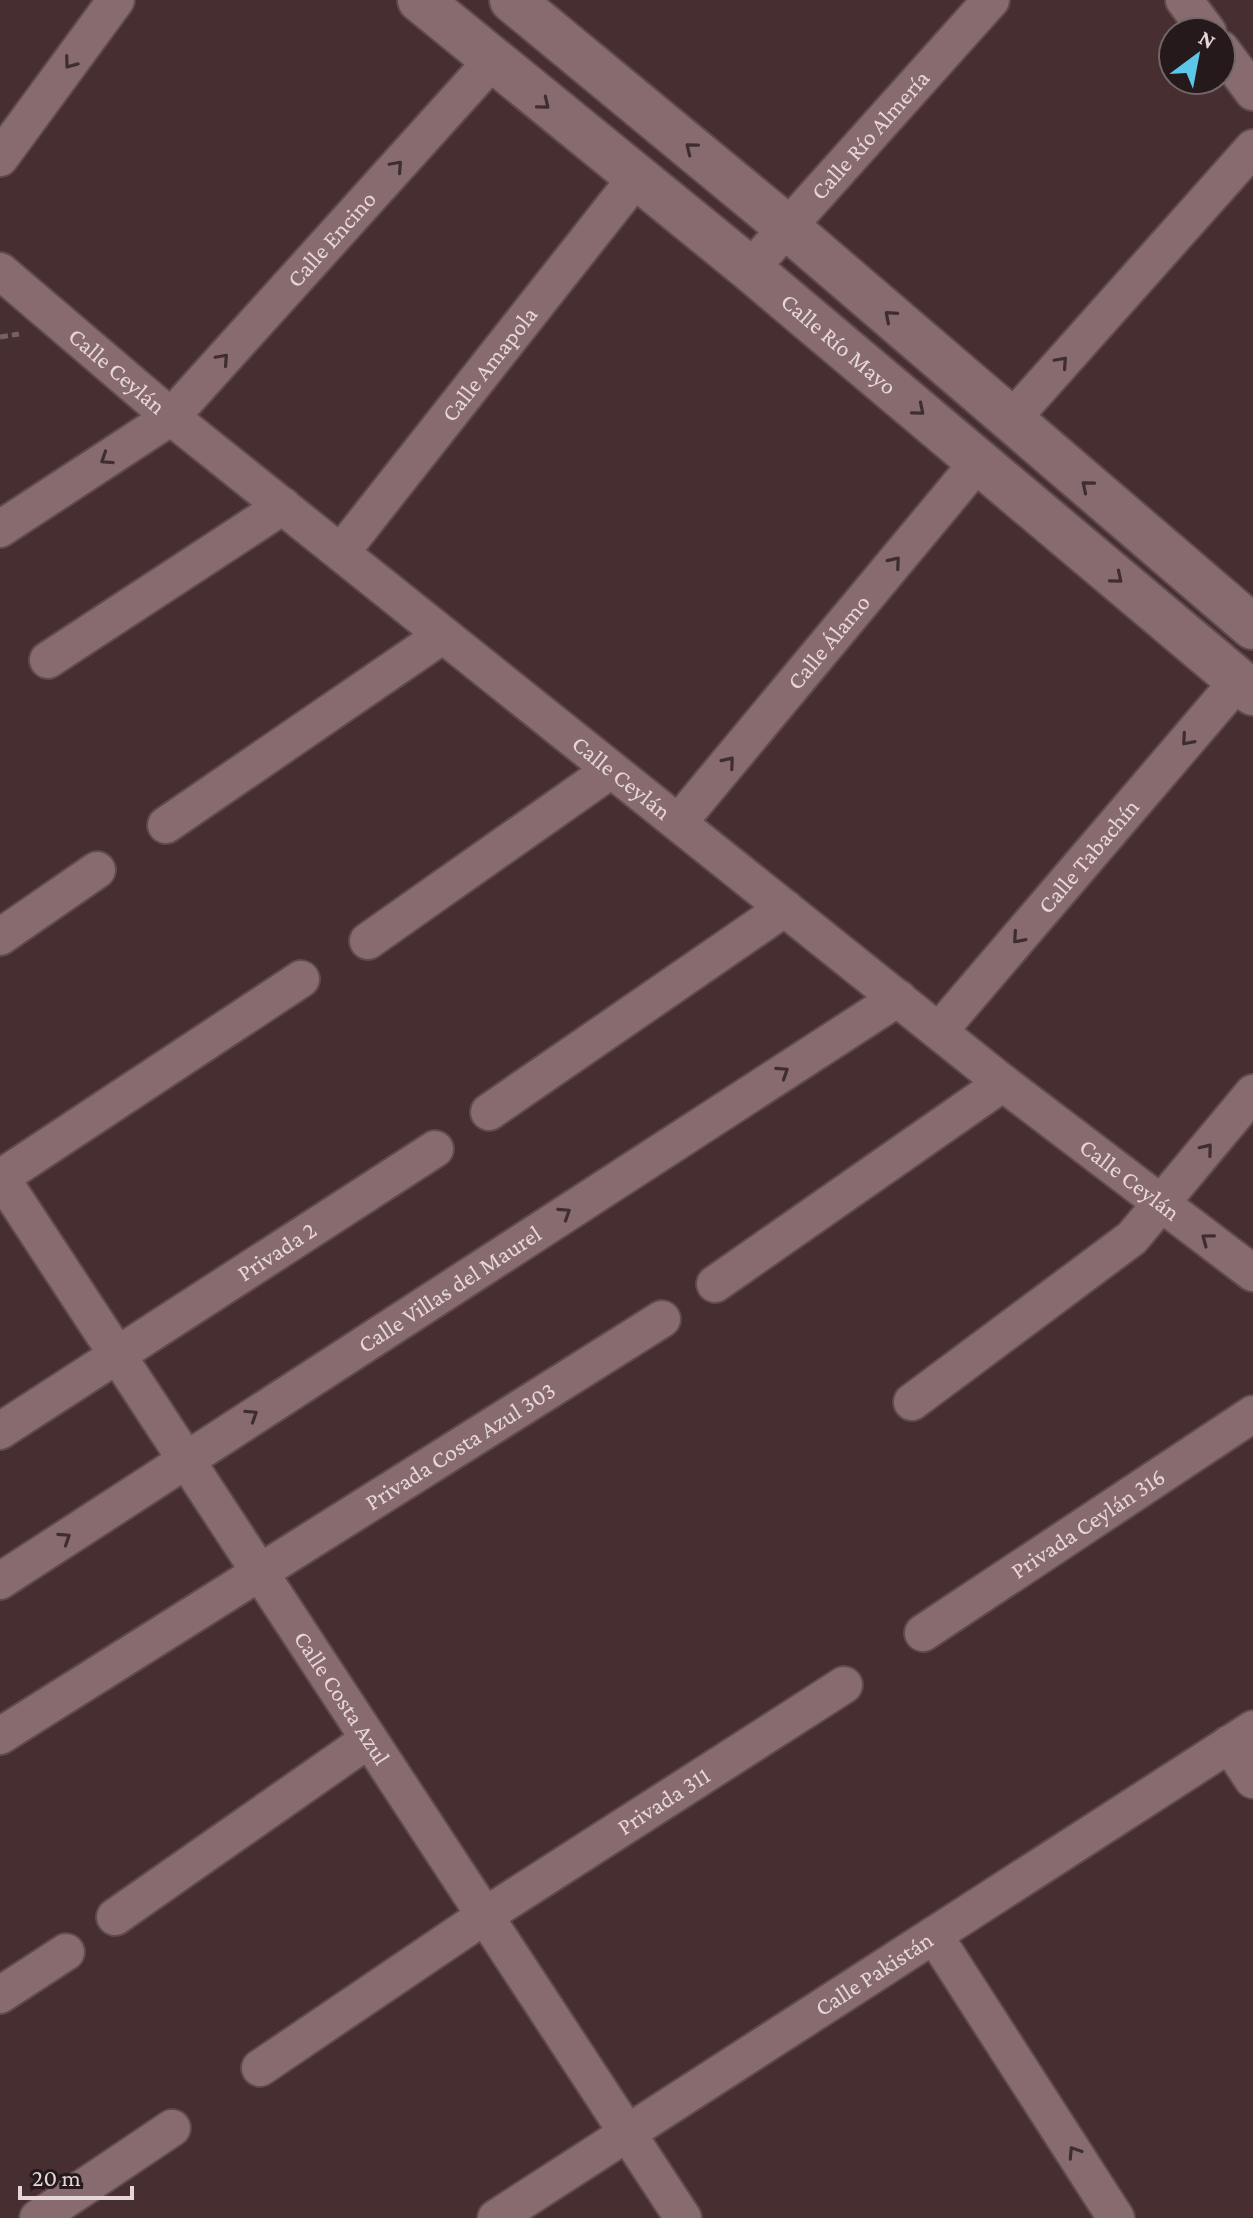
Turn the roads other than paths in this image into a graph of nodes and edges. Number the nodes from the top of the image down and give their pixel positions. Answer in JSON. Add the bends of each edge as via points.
{"nodes":[{"id":1,"x":116,"y":0,"type":"edge"},
{"id":2,"x":420,"y":0,"type":"edge"},
{"id":3,"x":991,"y":0,"type":"edge"},
{"id":4,"x":530,"y":6,"type":"edge"},
{"id":5,"x":492,"y":61,"type":"junction"},
{"id":6,"x":1237,"y":70,"type":"edge"},
{"id":7,"x":1253,"y":92,"type":"edge"},
{"id":8,"x":1253,"y":148,"type":"edge"},
{"id":9,"x":0,"y":158,"type":"edge"},
{"id":10,"x":636,"y":178,"type":"junction"},
{"id":11,"x":788,"y":228,"type":"junction"},
{"id":12,"x":750,"y":269,"type":"junction"},
{"id":13,"x":0,"y":271,"type":"edge"},
{"id":14,"x":171,"y":417,"type":"junction"},
{"id":15,"x":1011,"y":420,"type":"junction"},
{"id":16,"x":979,"y":461,"type":"junction"},
{"id":17,"x":283,"y":506,"type":"junction"},
{"id":18,"x":0,"y":529,"type":"edge"},
{"id":19,"x":342,"y":551,"type":"junction"},
{"id":20,"x":1253,"y":627,"type":"edge"},
{"id":21,"x":443,"y":635,"type":"junction"},
{"id":22,"x":48,"y":660,"type":"dead end"},
{"id":23,"x":1246,"y":687,"type":"edge"},
{"id":24,"x":611,"y":770,"type":"junction"},
{"id":25,"x":679,"y":822,"type":"junction"},
{"id":26,"x":166,"y":825,"type":"dead end"},
{"id":27,"x":97,"y":870,"type":"dead end"},
{"id":28,"x":785,"y":908,"type":"junction"},
{"id":29,"x":0,"y":937,"type":"edge"},
{"id":30,"x":368,"y":941,"type":"dead end"},
{"id":31,"x":301,"y":979,"type":"dead end"},
{"id":32,"x":898,"y":998,"type":"junction"},
{"id":33,"x":939,"y":1031,"type":"junction"},
{"id":34,"x":1003,"y":1083,"type":"junction"},
{"id":35,"x":1253,"y":1093,"type":"edge"},
{"id":36,"x":489,"y":1112,"type":"dead end"},
{"id":37,"x":435,"y":1149,"type":"dead end"},
{"id":38,"x":0,"y":1177,"type":"edge"},
{"id":39,"x":1162,"y":1206,"type":"junction"},
{"id":40,"x":1253,"y":1273,"type":"edge"},
{"id":41,"x":715,"y":1284,"type":"dead end"},
{"id":42,"x":662,"y":1319,"type":"dead end"},
{"id":43,"x":118,"y":1353,"type":"junction"},
{"id":44,"x":912,"y":1402,"type":"dead end"},
{"id":45,"x":1253,"y":1414,"type":"edge"},
{"id":46,"x":0,"y":1431,"type":"edge"},
{"id":47,"x":187,"y":1457,"type":"junction"},
{"id":48,"x":260,"y":1574,"type":"junction"},
{"id":49,"x":0,"y":1581,"type":"edge"},
{"id":50,"x":923,"y":1633,"type":"dead end"},
{"id":51,"x":844,"y":1685,"type":"dead end"},
{"id":52,"x":0,"y":1736,"type":"edge"},
{"id":53,"x":1241,"y":1736,"type":"edge"},
{"id":54,"x":368,"y":1740,"type":"junction"},
{"id":55,"x":1253,"y":1780,"type":"edge"},
{"id":56,"x":115,"y":1917,"type":"dead end"},
{"id":57,"x":483,"y":1917,"type":"junction"},
{"id":58,"x":934,"y":1935,"type":"junction"},
{"id":59,"x":66,"y":1952,"type":"dead end"},
{"id":60,"x":0,"y":1995,"type":"edge"},
{"id":61,"x":260,"y":2068,"type":"dead end"},
{"id":62,"x":172,"y":2128,"type":"dead end"},
{"id":63,"x":628,"y":2131,"type":"junction"},
{"id":64,"x":38,"y":2218,"type":"edge"},
{"id":65,"x":496,"y":2218,"type":"edge"},
{"id":66,"x":683,"y":2218,"type":"edge"},
{"id":67,"x":1116,"y":2218,"type":"edge"}],
"edges":[{"from":1,"to":9,"type":"street","one_way":true},
{"from":2,"to":5,"type":"street","name":"Calle Río Mayo"},
{"from":3,"to":11,"type":"street","name":"Calle Río Almería"},
{"from":11,"to":4,"type":"street","one_way":true},
{"from":5,"to":10,"type":"street","name":"Calle Río Mayo","one_way":true},
{"from":14,"to":5,"type":"street","name":"Calle Encino","one_way":true},
{"from":6,"to":7,"type":"street"},
{"from":15,"to":8,"type":"street","one_way":true},
{"from":10,"to":12,"type":"street","name":"Calle Río Mayo"},
{"from":10,"to":19,"type":"street","name":"Calle Amapola"},
{"from":11,"to":12,"type":"street","name":"Calle Río Almería"},
{"from":15,"to":11,"type":"street","one_way":true},
{"from":12,"to":16,"type":"street","name":"Calle Río Mayo","one_way":true},
{"from":13,"to":14,"type":"street","name":"Calle Ceylán"},
{"from":14,"to":17,"type":"street","name":"Calle Ceylán"},
{"from":14,"to":18,"type":"street","name":"Calle Encino","one_way":true},
{"from":20,"to":15,"type":"street","one_way":true},
{"from":16,"to":23,"type":"street","name":"Calle Río Mayo","one_way":true},
{"from":25,"to":16,"type":"street","name":"Calle Álamo","one_way":true},
{"from":17,"to":19,"type":"street","name":"Calle Ceylán"},
{"from":17,"to":22,"type":"street"},
{"from":19,"to":21,"type":"street","name":"Calle Ceylán"},
{"from":21,"to":24,"type":"street","name":"Calle Ceylán"},
{"from":21,"to":26,"type":"street"},
{"from":23,"to":33,"type":"street","name":"Calle Tabachín","one_way":true},
{"from":24,"to":25,"type":"street","name":"Calle Ceylán"},
{"from":24,"to":30,"type":"street"},
{"from":25,"to":28,"type":"street","name":"Calle Ceylán"},
{"from":27,"to":29,"type":"street"},
{"from":28,"to":32,"type":"street","name":"Calle Ceylán"},
{"from":28,"to":36,"type":"street"},
{"from":31,"to":38,"type":"street"},
{"from":32,"to":33,"type":"street","name":"Calle Ceylán"},
{"from":47,"to":32,"type":"street","name":"Calle Villas del Maurel","one_way":true},
{"from":33,"to":34,"type":"street","name":"Calle Ceylán"},
{"from":34,"to":39,"type":"street","name":"Calle Ceylán"},
{"from":34,"to":41,"type":"street"},
{"from":39,"to":35,"type":"street","one_way":true},
{"from":37,"to":43,"type":"street","name":"Privada 2"},
{"from":38,"to":43,"type":"street","name":"Calle Costa Azul"},
{"from":40,"to":39,"type":"street","name":"Calle Ceylán","one_way":true},
{"from":39,"to":44,"type":"street","via":[[1132,1238]]},
{"from":42,"to":48,"type":"street","name":"Privada Costa Azul 303"},
{"from":43,"to":46,"type":"street","name":"Privada 2"},
{"from":43,"to":47,"type":"street","name":"Calle Costa Azul"},
{"from":45,"to":50,"type":"street","name":"Privada Ceylán 316"},
{"from":47,"to":48,"type":"street","name":"Calle Costa Azul"},
{"from":49,"to":47,"type":"street","name":"Calle Villas del Maurel","one_way":true},
{"from":48,"to":52,"type":"street","name":"Privada Costa Azul 303"},
{"from":48,"to":54,"type":"street","name":"Calle Costa Azul"},
{"from":51,"to":57,"type":"street","name":"Privada 311"},
{"from":53,"to":55,"type":"street"},
{"from":53,"to":58,"type":"street","name":"Calle Pakistán"},
{"from":54,"to":56,"type":"street"},
{"from":54,"to":57,"type":"street","name":"Calle Costa Azul"},
{"from":57,"to":61,"type":"street","name":"Privada 311"},
{"from":57,"to":63,"type":"street","name":"Calle Costa Azul"},
{"from":58,"to":63,"type":"street","name":"Calle Pakistán"},
{"from":67,"to":58,"type":"street","one_way":true},
{"from":59,"to":60,"type":"street"},
{"from":62,"to":64,"type":"street"},
{"from":63,"to":65,"type":"street","name":"Calle Pakistán"},
{"from":63,"to":66,"type":"street","name":"Calle Costa Azul"}]}
